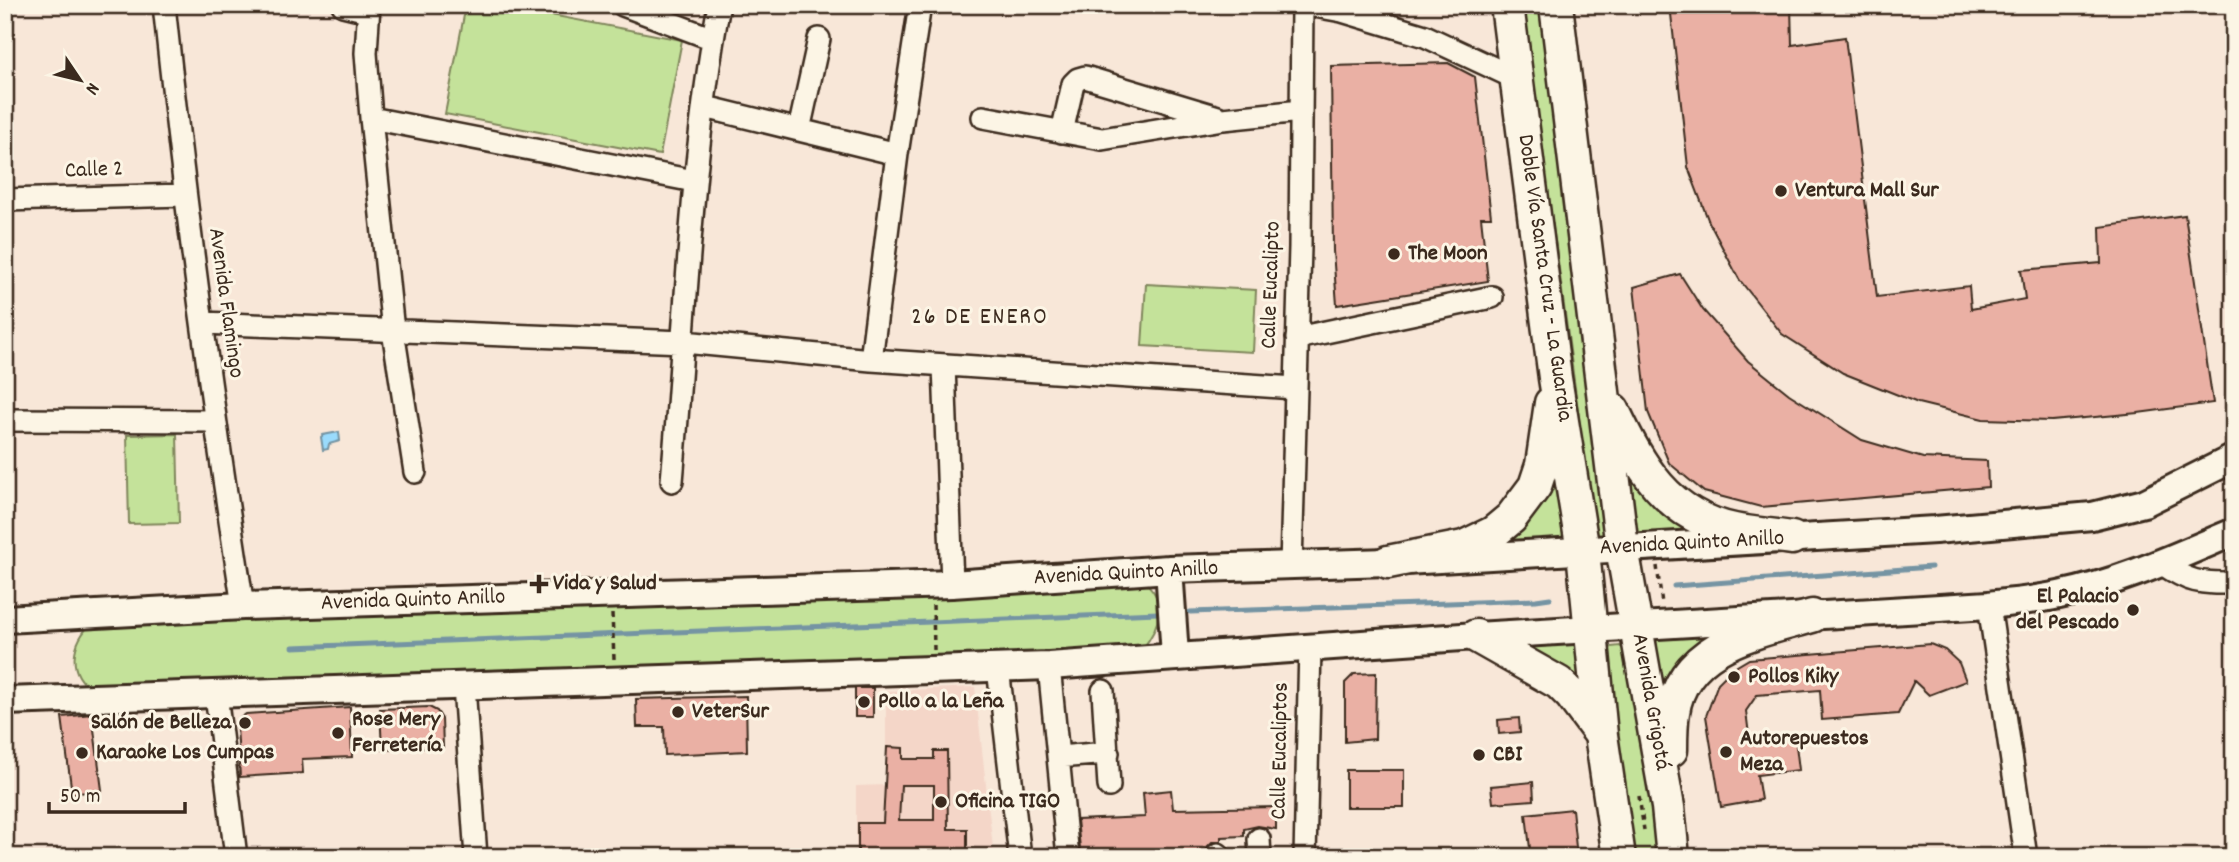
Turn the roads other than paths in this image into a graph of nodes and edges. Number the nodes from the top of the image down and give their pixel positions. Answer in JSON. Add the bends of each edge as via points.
{"nodes":[{"id":1,"x":164,"y":5,"type":"edge"},
{"id":2,"x":342,"y":5,"type":"edge"},
{"id":3,"x":623,"y":5,"type":"edge"},
{"id":4,"x":719,"y":5,"type":"edge"},
{"id":5,"x":920,"y":5,"type":"edge"},
{"id":6,"x":1302,"y":5,"type":"edge"},
{"id":7,"x":1309,"y":5,"type":"edge"},
{"id":8,"x":1507,"y":5,"type":"edge"},
{"id":9,"x":1556,"y":5,"type":"edge"},
{"id":10,"x":368,"y":8,"type":"edge"},
{"id":11,"x":819,"y":38,"type":"dead end"},
{"id":12,"x":713,"y":39,"type":"junction"},
{"id":13,"x":1517,"y":79,"type":"junction"},
{"id":14,"x":705,"y":107,"type":"junction"},
{"id":15,"x":1301,"y":111,"type":"junction"},
{"id":16,"x":983,"y":117,"type":"dead end"},
{"id":17,"x":371,"y":118,"type":"junction"},
{"id":18,"x":1223,"y":119,"type":"junction"},
{"id":19,"x":799,"y":130,"type":"junction"},
{"id":20,"x":1062,"y":132,"type":"junction"},
{"id":21,"x":897,"y":154,"type":"junction"},
{"id":22,"x":694,"y":181,"type":"junction"},
{"id":23,"x":184,"y":195,"type":"junction"},
{"id":24,"x":5,"y":200,"type":"edge"},
{"id":25,"x":1492,"y":297,"type":"dead end"},
{"id":26,"x":203,"y":323,"type":"junction"},
{"id":27,"x":393,"y":331,"type":"junction"},
{"id":28,"x":1297,"y":338,"type":"junction"},
{"id":29,"x":684,"y":342,"type":"junction"},
{"id":30,"x":871,"y":360,"type":"junction"},
{"id":31,"x":944,"y":365,"type":"junction"},
{"id":32,"x":1555,"y":378,"type":"junction"},
{"id":33,"x":1295,"y":388,"type":"junction"},
{"id":34,"x":1603,"y":389,"type":"junction"},
{"id":35,"x":5,"y":420,"type":"edge"},
{"id":36,"x":214,"y":421,"type":"junction"},
{"id":37,"x":2234,"y":458,"type":"edge"},
{"id":38,"x":415,"y":472,"type":"dead end"},
{"id":39,"x":672,"y":481,"type":"dead end"},
{"id":40,"x":2234,"y":533,"type":"edge"},
{"id":41,"x":1792,"y":538,"type":"junction"},
{"id":42,"x":1622,"y":548,"type":"junction"},
{"id":43,"x":1583,"y":551,"type":"junction"},
{"id":44,"x":1388,"y":562,"type":"junction"},
{"id":45,"x":2161,"y":563,"type":"junction"},
{"id":46,"x":1291,"y":566,"type":"junction"},
{"id":47,"x":1169,"y":569,"type":"junction"},
{"id":48,"x":2234,"y":583,"type":"edge"},
{"id":49,"x":952,"y":584,"type":"junction"},
{"id":50,"x":1989,"y":605,"type":"junction"},
{"id":51,"x":243,"y":606,"type":"junction"},
{"id":52,"x":1812,"y":616,"type":"junction"},
{"id":53,"x":5,"y":619,"type":"edge"},
{"id":54,"x":1636,"y":626,"type":"junction"},
{"id":55,"x":1590,"y":629,"type":"junction"},
{"id":56,"x":1476,"y":636,"type":"junction"},
{"id":57,"x":1310,"y":647,"type":"junction"},
{"id":58,"x":1175,"y":655,"type":"junction"},
{"id":59,"x":1049,"y":666,"type":"junction"},
{"id":60,"x":998,"y":668,"type":"junction"},
{"id":61,"x":464,"y":686,"type":"junction"},
{"id":62,"x":1104,"y":691,"type":"dead end"},
{"id":63,"x":216,"y":694,"type":"junction"},
{"id":64,"x":5,"y":702,"type":"edge"},
{"id":65,"x":1601,"y":734,"type":"junction"},
{"id":66,"x":1108,"y":752,"type":"junction"},
{"id":67,"x":1058,"y":757,"type":"junction"},
{"id":68,"x":1109,"y":786,"type":"dead end"},
{"id":69,"x":1668,"y":807,"type":"junction"},
{"id":70,"x":236,"y":857,"type":"edge"},
{"id":71,"x":476,"y":857,"type":"edge"},
{"id":72,"x":1020,"y":857,"type":"edge"},
{"id":73,"x":1068,"y":857,"type":"edge"},
{"id":74,"x":1305,"y":857,"type":"edge"},
{"id":75,"x":1619,"y":857,"type":"edge"},
{"id":76,"x":1673,"y":857,"type":"edge"},
{"id":77,"x":2026,"y":857,"type":"edge"}],
"edges":[{"from":1,"to":23,"type":"street","name":"Avenida Flamingo"},
{"from":2,"to":10,"type":"street"},
{"from":3,"to":12,"type":"street"},
{"from":4,"to":12,"type":"street"},
{"from":5,"to":21,"type":"street"},
{"from":6,"to":15,"type":"street","name":"Calle Eucalipto"},
{"from":7,"to":13,"type":"street","via":[[1425,36]]},
{"from":8,"to":13,"type":"highway","name":"Doble Vía Santa Cruz - La Guardia"},
{"from":9,"to":34,"type":"highway","name":"Doble Vía Santa Cruz - La Guardia"},
{"from":10,"to":17,"type":"street"},
{"from":11,"to":19,"type":"street"},
{"from":12,"to":14,"type":"street"},
{"from":13,"to":32,"type":"highway","name":"Doble Vía Santa Cruz - La Guardia"},
{"from":14,"to":19,"type":"street"},
{"from":14,"to":22,"type":"street"},
{"from":15,"to":18,"type":"street"},
{"from":15,"to":28,"type":"street","name":"Calle Eucalipto"},
{"from":16,"to":20,"type":"street"},
{"from":17,"to":22,"type":"street"},
{"from":17,"to":27,"type":"street"},
{"from":18,"to":20,"type":"street","via":[[1102,139]]},
{"from":18,"to":20,"type":"street","via":[[1085,77],[1073,84]]},
{"from":19,"to":21,"type":"street"},
{"from":21,"to":30,"type":"street"},
{"from":22,"to":29,"type":"street"},
{"from":23,"to":24,"type":"street","name":"Calle 2"},
{"from":23,"to":26,"type":"street","name":"Avenida Flamingo"},
{"from":25,"to":28,"type":"street"},
{"from":26,"to":27,"type":"street"},
{"from":26,"to":36,"type":"street","name":"Avenida Flamingo"},
{"from":27,"to":29,"type":"street"},
{"from":27,"to":38,"type":"street"},
{"from":28,"to":33,"type":"street","name":"Calle Eucalipto"},
{"from":29,"to":30,"type":"street"},
{"from":29,"to":39,"type":"street"},
{"from":30,"to":31,"type":"street"},
{"from":31,"to":33,"type":"street"},
{"from":31,"to":49,"type":"street"},
{"from":32,"to":43,"type":"highway","name":"Doble Vía Santa Cruz - La Guardia"},
{"from":32,"to":44,"type":"highway","via":[[1542,465],[1535,486],[1511,519],[1464,547]]},
{"from":33,"to":46,"type":"street","name":"Calle Eucalipto"},
{"from":34,"to":41,"type":"highway","via":[[1626,438],[1668,498],[1695,517],[1732,529]]},
{"from":34,"to":42,"type":"highway","name":"Doble Vía Santa Cruz - La Guardia"},
{"from":35,"to":36,"type":"street"},
{"from":36,"to":51,"type":"street","name":"Avenida Flamingo"},
{"from":37,"to":41,"type":"main road","name":"Avenida Quinto Anillo","via":[[2144,503],[2092,516]]},
{"from":40,"to":45,"type":"main road"},
{"from":41,"to":42,"type":"main road","name":"Avenida Quinto Anillo"},
{"from":42,"to":43,"type":"main road","name":"Avenida Quinto Anillo"},
{"from":42,"to":54,"type":"highway","name":"Avenida Grigotá"},
{"from":43,"to":44,"type":"main road","name":"Avenida Quinto Anillo"},
{"from":43,"to":55,"type":"highway","name":"Avenida Grigotá"},
{"from":44,"to":46,"type":"main road","name":"Avenida Quinto Anillo"},
{"from":45,"to":48,"type":"street","via":[[2191,581]]},
{"from":45,"to":50,"type":"main road","via":[[2060,595]]},
{"from":46,"to":47,"type":"main road","name":"Avenida Quinto Anillo"},
{"from":47,"to":49,"type":"main road","name":"Avenida Quinto Anillo"},
{"from":47,"to":58,"type":"main road"},
{"from":49,"to":51,"type":"main road","name":"Avenida Quinto Anillo"},
{"from":50,"to":52,"type":"main road"},
{"from":50,"to":77,"type":"street"},
{"from":51,"to":53,"type":"main road","name":"Avenida Quinto Anillo"},
{"from":52,"to":54,"type":"main road"},
{"from":52,"to":69,"type":"highway","via":[[1723,645],[1691,670],[1673,710]]},
{"from":54,"to":55,"type":"main road"},
{"from":54,"to":69,"type":"highway","name":"Avenida Grigotá"},
{"from":55,"to":56,"type":"main road"},
{"from":55,"to":65,"type":"highway","name":"Avenida Grigotá"},
{"from":56,"to":57,"type":"main road"},
{"from":56,"to":65,"type":"highway","via":[[1559,683]]},
{"from":57,"to":58,"type":"main road"},
{"from":57,"to":74,"type":"street","name":"Calle Eucaliptos"},
{"from":58,"to":59,"type":"main road"},
{"from":59,"to":60,"type":"main road"},
{"from":59,"to":67,"type":"street"},
{"from":60,"to":61,"type":"main road"},
{"from":60,"to":72,"type":"street"},
{"from":61,"to":63,"type":"main road"},
{"from":61,"to":71,"type":"street"},
{"from":62,"to":66,"type":"street"},
{"from":63,"to":64,"type":"main road"},
{"from":63,"to":70,"type":"street"},
{"from":65,"to":75,"type":"highway","name":"Avenida Grigotá"},
{"from":66,"to":67,"type":"street"},
{"from":66,"to":68,"type":"street"},
{"from":67,"to":73,"type":"street"},
{"from":69,"to":76,"type":"highway","name":"Avenida Grigotá"}]}
